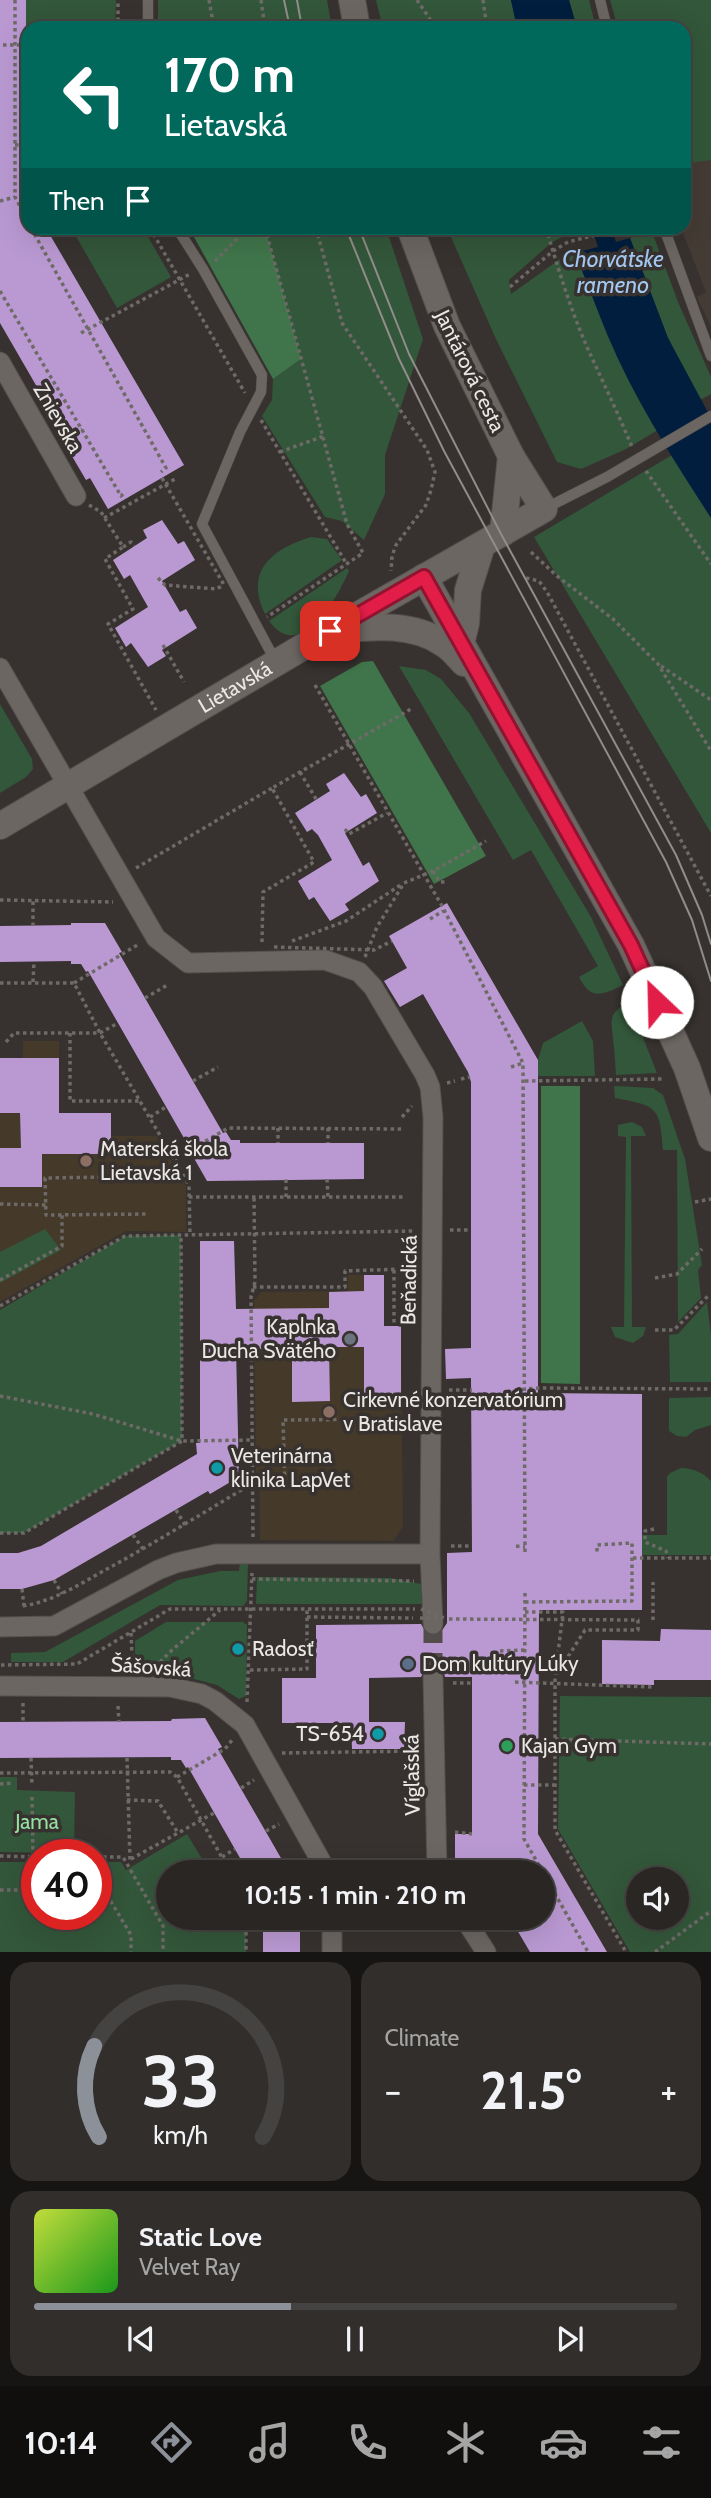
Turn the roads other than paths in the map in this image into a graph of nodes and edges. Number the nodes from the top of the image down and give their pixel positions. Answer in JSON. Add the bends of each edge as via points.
{"nodes":[{"id":1,"x":148,"y":0,"type":"edge"},
{"id":2,"x":352,"y":0,"type":"edge"},
{"id":3,"x":600,"y":0,"type":"edge"},
{"id":4,"x":148,"y":21,"type":"edge"},
{"id":5,"x":356,"y":21,"type":"edge"},
{"id":6,"x":605,"y":21,"type":"edge"},
{"id":7,"x":181,"y":235,"type":"edge"},
{"id":8,"x":413,"y":235,"type":"edge"},
{"id":9,"x":667,"y":235,"type":"edge"},
{"id":10,"x":711,"y":356,"type":"edge"},
{"id":11,"x":0,"y":362,"type":"edge"},
{"id":12,"x":711,"y":416,"type":"edge"},
{"id":13,"x":512,"y":456,"type":"junction"},
{"id":14,"x":76,"y":496,"type":"road end"},
{"id":15,"x":544,"y":509,"type":"junction"},
{"id":16,"x":492,"y":539,"type":"junction"},
{"id":17,"x":424,"y":577,"type":"junction"},
{"id":18,"x":330,"y":631,"type":"junction"},
{"id":19,"x":461,"y":643,"type":"junction"},
{"id":20,"x":277,"y":663,"type":"junction"},
{"id":21,"x":0,"y":668,"type":"edge"},
{"id":22,"x":484,"y":685,"type":"junction"},
{"id":23,"x":68,"y":784,"type":"junction"},
{"id":24,"x":0,"y":825,"type":"edge"},
{"id":25,"x":711,"y":1138,"type":"edge"},
{"id":26,"x":430,"y":1554,"type":"junction"},
{"id":27,"x":430,"y":1617,"type":"tunnel mouth"},
{"id":28,"x":0,"y":1627,"type":"edge"},
{"id":29,"x":438,"y":1680,"type":"tunnel mouth"},
{"id":30,"x":0,"y":1686,"type":"edge"},
{"id":31,"x":320,"y":1860,"type":"edge"},
{"id":32,"x":437,"y":1860,"type":"edge"},
{"id":33,"x":332,"y":1930,"type":"edge"},
{"id":34,"x":472,"y":1930,"type":"edge"},
{"id":35,"x":332,"y":1952,"type":"edge"},
{"id":36,"x":486,"y":1952,"type":"edge"}],
"edges":[{"from":1,"to":4,"type":"lane"},
{"from":2,"to":5,"type":"street"},
{"from":3,"to":6,"type":"lane"},
{"from":7,"to":20,"type":"lane","via":[[262,375],[261,392],[202,524]]},
{"from":8,"to":13,"type":"street","name":"Jantárová cesta","via":[[447,326]]},
{"from":9,"to":10,"type":"lane"},
{"from":11,"to":14,"type":"street","name":"Znievska"},
{"from":12,"to":15,"type":"lane"},
{"from":13,"to":15,"type":"street","name":"Jantárová cesta"},
{"from":13,"to":16,"type":"street"},
{"from":15,"to":16,"type":"street","name":"Lietavská"},
{"from":16,"to":17,"type":"street","name":"Lietavská"},
{"from":16,"to":19,"type":"street","via":[[468,590]]},
{"from":17,"to":18,"type":"street","name":"Lietavská"},
{"from":17,"to":19,"type":"street"},
{"from":18,"to":20,"type":"street","name":"Lietavská"},
{"from":18,"to":22,"type":"street","via":[[376,626],[430,635],[447,645]]},
{"from":19,"to":22,"type":"street"},
{"from":20,"to":23,"type":"street","name":"Lietavská"},
{"from":21,"to":23,"type":"street"},
{"from":22,"to":25,"type":"street","via":[[631,945],[687,1069]]},
{"from":23,"to":24,"type":"street","name":"Lietavská"},
{"from":23,"to":26,"type":"street","name":"Beňadická","via":[[156,938],[188,963],[325,960],[359,972],[373,987],[425,1075],[433,1117]]},
{"from":26,"to":27,"type":"street"},
{"from":26,"to":28,"type":"street","via":[[216,1553],[158,1570],[54,1626]]},
{"from":29,"to":32,"type":"street","name":"Vígľašská"},
{"from":30,"to":31,"type":"street","name":"Šášovská","via":[[182,1689],[215,1701],[245,1725]]},
{"from":33,"to":35,"type":"street"},
{"from":34,"to":36,"type":"street"}]}
